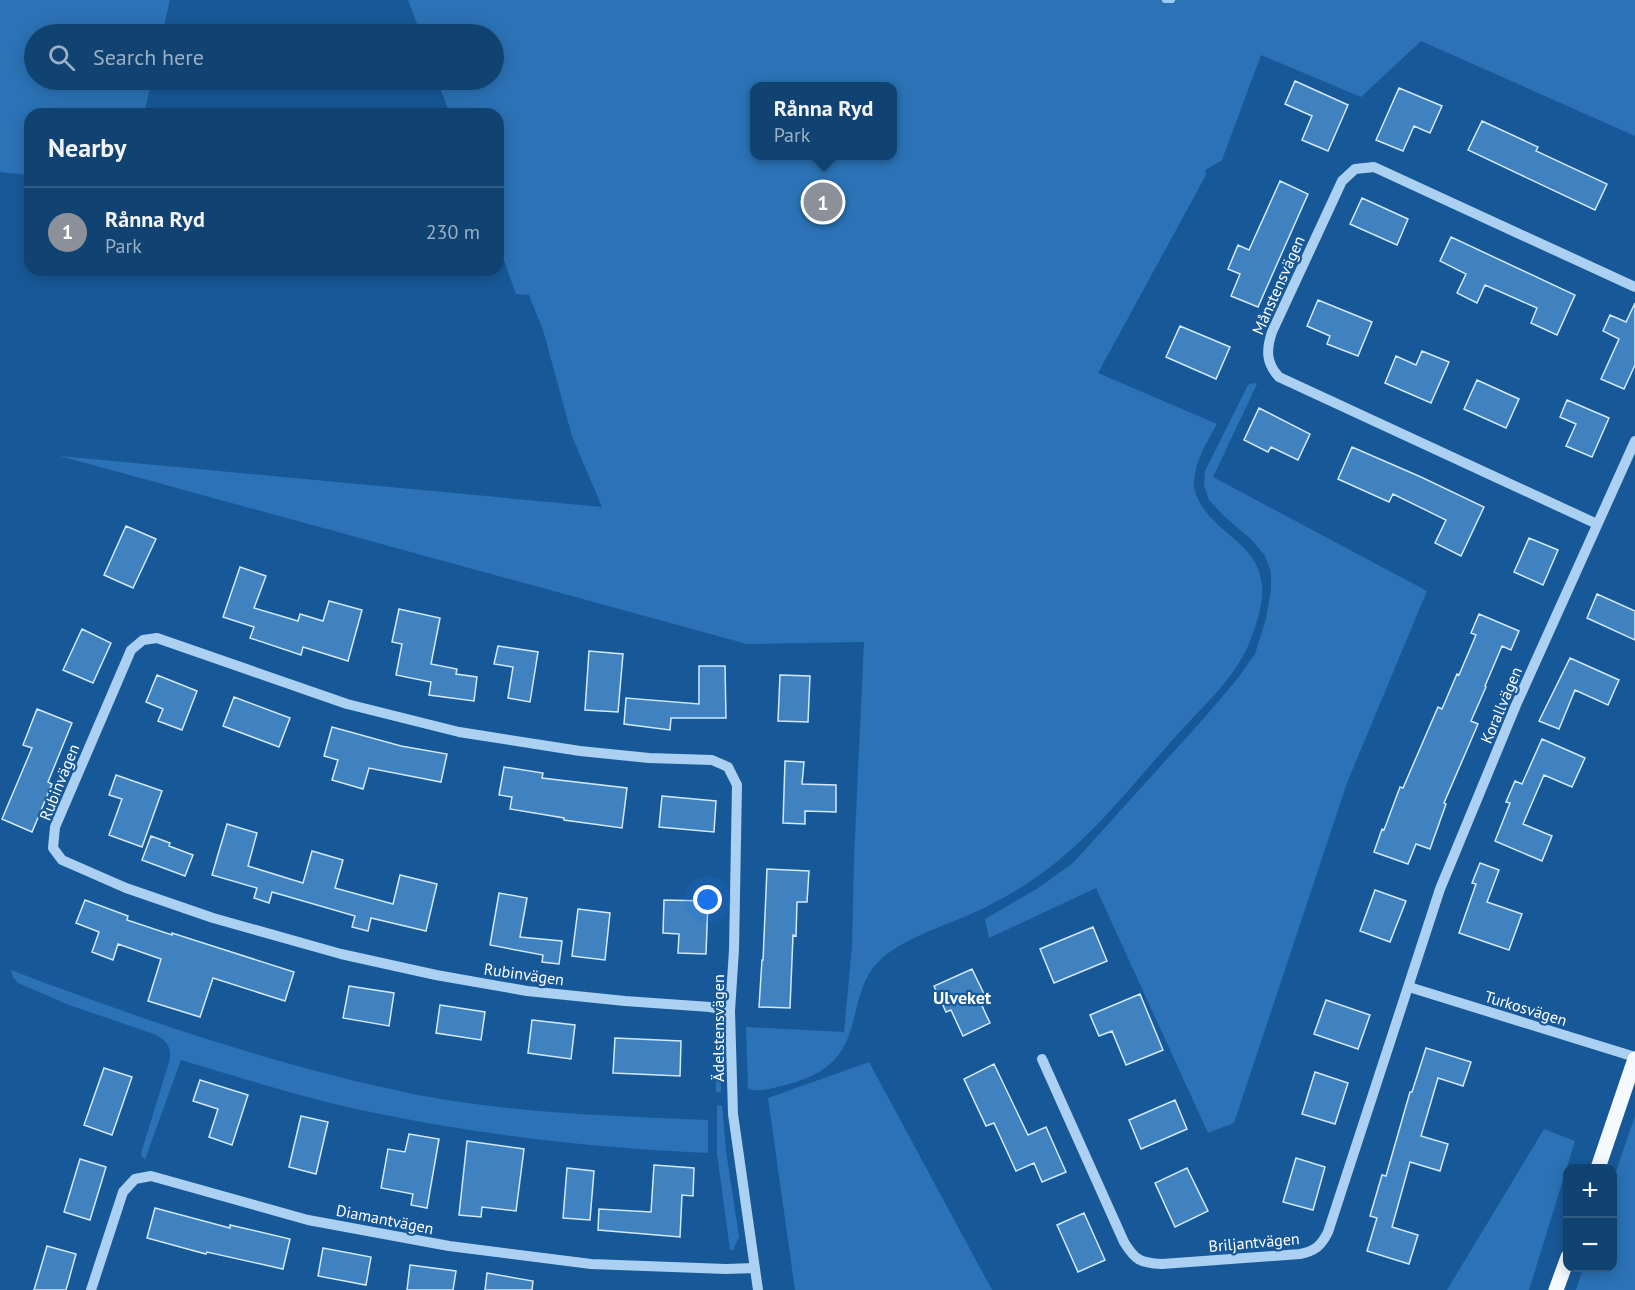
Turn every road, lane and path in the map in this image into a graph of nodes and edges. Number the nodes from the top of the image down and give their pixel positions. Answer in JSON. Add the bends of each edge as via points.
{"nodes":[{"id":1,"x":1635,"y":287,"type":"edge"},
{"id":2,"x":1635,"y":441,"type":"edge"},
{"id":3,"x":1597,"y":524,"type":"junction"},
{"id":4,"x":728,"y":767,"type":"joint"},
{"id":5,"x":1409,"y":987,"type":"junction"},
{"id":6,"x":730,"y":1011,"type":"junction"},
{"id":7,"x":1635,"y":1058,"type":"edge"},
{"id":8,"x":1042,"y":1059,"type":"dead end"},
{"id":9,"x":1599,"y":1164,"type":"edge"},
{"id":10,"x":755,"y":1268,"type":"junction"},
{"id":11,"x":1563,"y":1271,"type":"edge"},
{"id":12,"x":91,"y":1290,"type":"edge"},
{"id":13,"x":758,"y":1290,"type":"edge"},
{"id":14,"x":1556,"y":1290,"type":"edge"}],
"edges":[{"from":1,"to":3,"type":"street","name":"Månstensvägen","via":[[1374,167],[1355,169],[1342,181],[1267,345],[1271,368],[1279,377]]},
{"from":2,"to":3,"type":"street","name":"Korallvägen"},
{"from":3,"to":5,"type":"street","name":"Korallvägen","via":[[1440,889]]},
{"from":4,"to":6,"type":"street","name":"Ädelstensvägen","via":[[737,785]]},
{"from":4,"to":6,"type":"street","name":"Rubinvägen","via":[[712,760],[580,751],[459,732],[347,704],[157,638],[143,640],[131,650],[55,827],[53,848],[62,860],[126,888],[213,918],[341,954],[527,991]]},
{"from":5,"to":7,"type":"street","name":"Turkosvägen"},
{"from":5,"to":8,"type":"street","name":"Briljantvägen","via":[[1328,1232],[1319,1247],[1300,1254],[1162,1264],[1133,1257]]},
{"from":6,"to":10,"type":"street","name":"Ädelstensvägen","via":[[733,1114]]},
{"from":7,"to":9,"type":"main road"},
{"from":10,"to":12,"type":"street","name":"Diamantvägen","via":[[591,1264],[449,1246],[308,1220],[151,1176],[135,1179],[123,1192]]},
{"from":10,"to":13,"type":"street","name":"Ädelstensvägen"},
{"from":11,"to":14,"type":"main road"}]}
